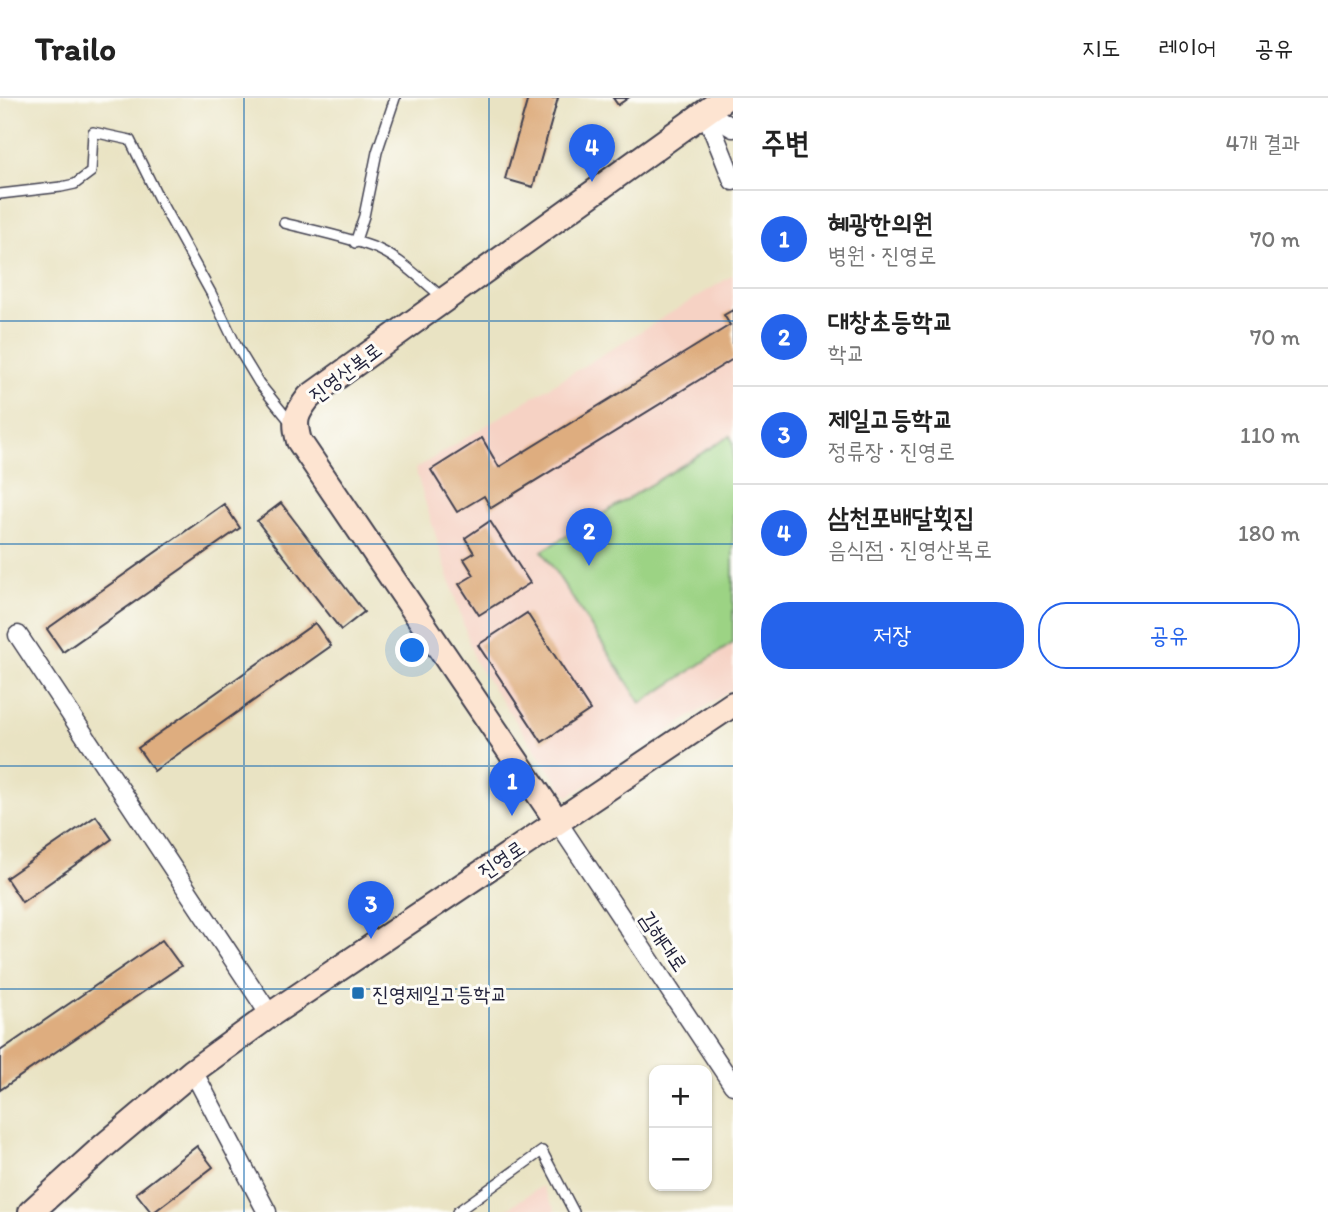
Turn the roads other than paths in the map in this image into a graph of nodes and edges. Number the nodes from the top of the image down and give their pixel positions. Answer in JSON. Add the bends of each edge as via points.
{"nodes":[{"id":1,"x":395,"y":98,"type":"edge"},
{"id":2,"x":709,"y":102,"type":"edge"},
{"id":3,"x":733,"y":128,"type":"edge"},
{"id":4,"x":733,"y":181,"type":"edge"},
{"id":5,"x":0,"y":194,"type":"edge"},
{"id":6,"x":284,"y":223,"type":"dead end"},
{"id":7,"x":355,"y":243,"type":"junction"},
{"id":8,"x":444,"y":299,"type":"junction"},
{"id":9,"x":295,"y":428,"type":"junction"},
{"id":10,"x":18,"y":635,"type":"dead end"},
{"id":11,"x":733,"y":704,"type":"edge"},
{"id":12,"x":557,"y":821,"type":"junction"},
{"id":13,"x":270,"y":1015,"type":"junction"},
{"id":14,"x":193,"y":1071,"type":"junction"},
{"id":15,"x":733,"y":1085,"type":"edge"},
{"id":16,"x":31,"y":1212,"type":"edge"},
{"id":17,"x":267,"y":1212,"type":"edge"},
{"id":18,"x":457,"y":1212,"type":"edge"},
{"id":19,"x":574,"y":1212,"type":"edge"}],
"edges":[{"from":1,"to":7,"type":"lane"},
{"from":2,"to":3,"type":"street"},
{"from":2,"to":4,"type":"street"},
{"from":2,"to":8,"type":"main road","name":"진영산복로"},
{"from":5,"to":9,"type":"lane","via":[[75,184],[91,172],[93,132],[130,140],[236,345]]},
{"from":6,"to":7,"type":"lane"},
{"from":7,"to":8,"type":"lane","via":[[396,260]]},
{"from":8,"to":9,"type":"main road","name":"진영산복로","via":[[309,397],[298,412]]},
{"from":9,"to":12,"type":"main road","name":"진영산복로","via":[[299,442]]},
{"from":10,"to":13,"type":"street"},
{"from":11,"to":12,"type":"main road","name":"진영로"},
{"from":12,"to":13,"type":"main road","name":"진영로"},
{"from":12,"to":15,"type":"street","name":"김해대로"},
{"from":13,"to":14,"type":"main road","name":"진영로"},
{"from":14,"to":16,"type":"main road","name":"진영로"},
{"from":14,"to":17,"type":"street"},
{"from":18,"to":19,"type":"lane","via":[[542,1151]]}]}
